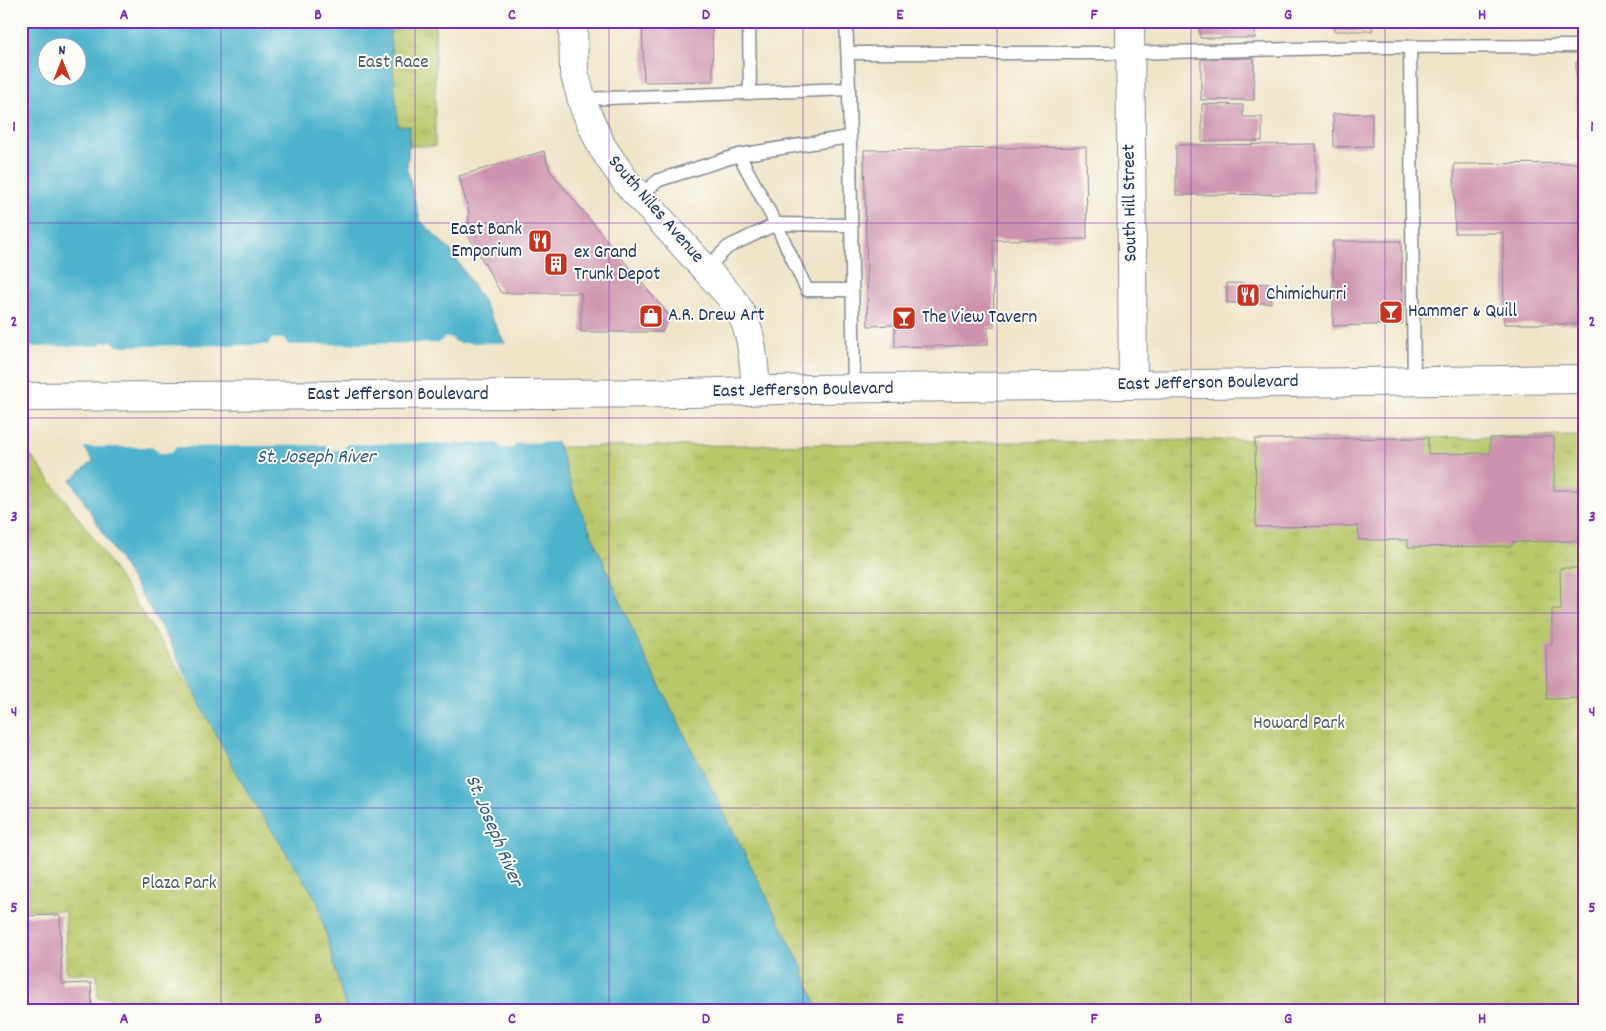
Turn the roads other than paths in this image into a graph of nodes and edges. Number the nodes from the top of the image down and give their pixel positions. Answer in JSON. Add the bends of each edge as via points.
{"nodes":[{"id":1,"x":572,"y":21,"type":"edge"},
{"id":2,"x":749,"y":21,"type":"edge"},
{"id":3,"x":846,"y":21,"type":"edge"},
{"id":4,"x":1130,"y":21,"type":"edge"},
{"id":5,"x":1585,"y":46,"type":"edge"},
{"id":6,"x":1410,"y":48,"type":"junction"},
{"id":7,"x":848,"y":53,"type":"junction"},
{"id":8,"x":1130,"y":53,"type":"junction"},
{"id":9,"x":849,"y":90,"type":"junction"},
{"id":10,"x":750,"y":93,"type":"junction"},
{"id":11,"x":582,"y":99,"type":"junction"},
{"id":12,"x":849,"y":137,"type":"junction"},
{"id":13,"x":739,"y":155,"type":"junction"},
{"id":14,"x":639,"y":196,"type":"junction"},
{"id":15,"x":776,"y":224,"type":"junction"},
{"id":16,"x":851,"y":225,"type":"junction"},
{"id":17,"x":706,"y":269,"type":"junction"},
{"id":18,"x":852,"y":290,"type":"junction"},
{"id":19,"x":1585,"y":379,"type":"edge"},
{"id":20,"x":1414,"y":381,"type":"junction"},
{"id":21,"x":1133,"y":385,"type":"junction"},
{"id":22,"x":854,"y":389,"type":"junction"},
{"id":23,"x":756,"y":390,"type":"junction"},
{"id":24,"x":21,"y":397,"type":"edge"}],
"edges":[{"from":1,"to":11,"type":"street","name":"South Niles Avenue","via":[[574,72]]},
{"from":2,"to":10,"type":"lane"},
{"from":3,"to":7,"type":"lane"},
{"from":4,"to":8,"type":"street","name":"South Hill Street"},
{"from":5,"to":6,"type":"lane"},
{"from":6,"to":8,"type":"lane"},
{"from":6,"to":20,"type":"lane"},
{"from":7,"to":8,"type":"lane"},
{"from":7,"to":9,"type":"lane"},
{"from":8,"to":21,"type":"street","name":"South Hill Street"},
{"from":9,"to":10,"type":"lane"},
{"from":9,"to":12,"type":"lane"},
{"from":10,"to":11,"type":"lane"},
{"from":11,"to":14,"type":"street","name":"South Niles Avenue","via":[[602,148]]},
{"from":12,"to":13,"type":"lane"},
{"from":12,"to":16,"type":"lane"},
{"from":13,"to":14,"type":"lane","via":[[659,180]]},
{"from":13,"to":15,"type":"lane"},
{"from":14,"to":17,"type":"street","name":"South Niles Avenue"},
{"from":15,"to":16,"type":"lane"},
{"from":15,"to":17,"type":"lane","via":[[728,247]]},
{"from":15,"to":18,"type":"lane","via":[[807,290]]},
{"from":16,"to":18,"type":"lane"},
{"from":17,"to":23,"type":"street","name":"South Niles Avenue","via":[[736,302],[747,324]]},
{"from":18,"to":22,"type":"lane"},
{"from":19,"to":20,"type":"street","name":"East Jefferson Boulevard"},
{"from":20,"to":21,"type":"street","name":"East Jefferson Boulevard"},
{"from":21,"to":22,"type":"street","name":"East Jefferson Boulevard"},
{"from":22,"to":23,"type":"street","name":"East Jefferson Boulevard"},
{"from":23,"to":24,"type":"street","name":"East Jefferson Boulevard","via":[[691,394]]}]}
